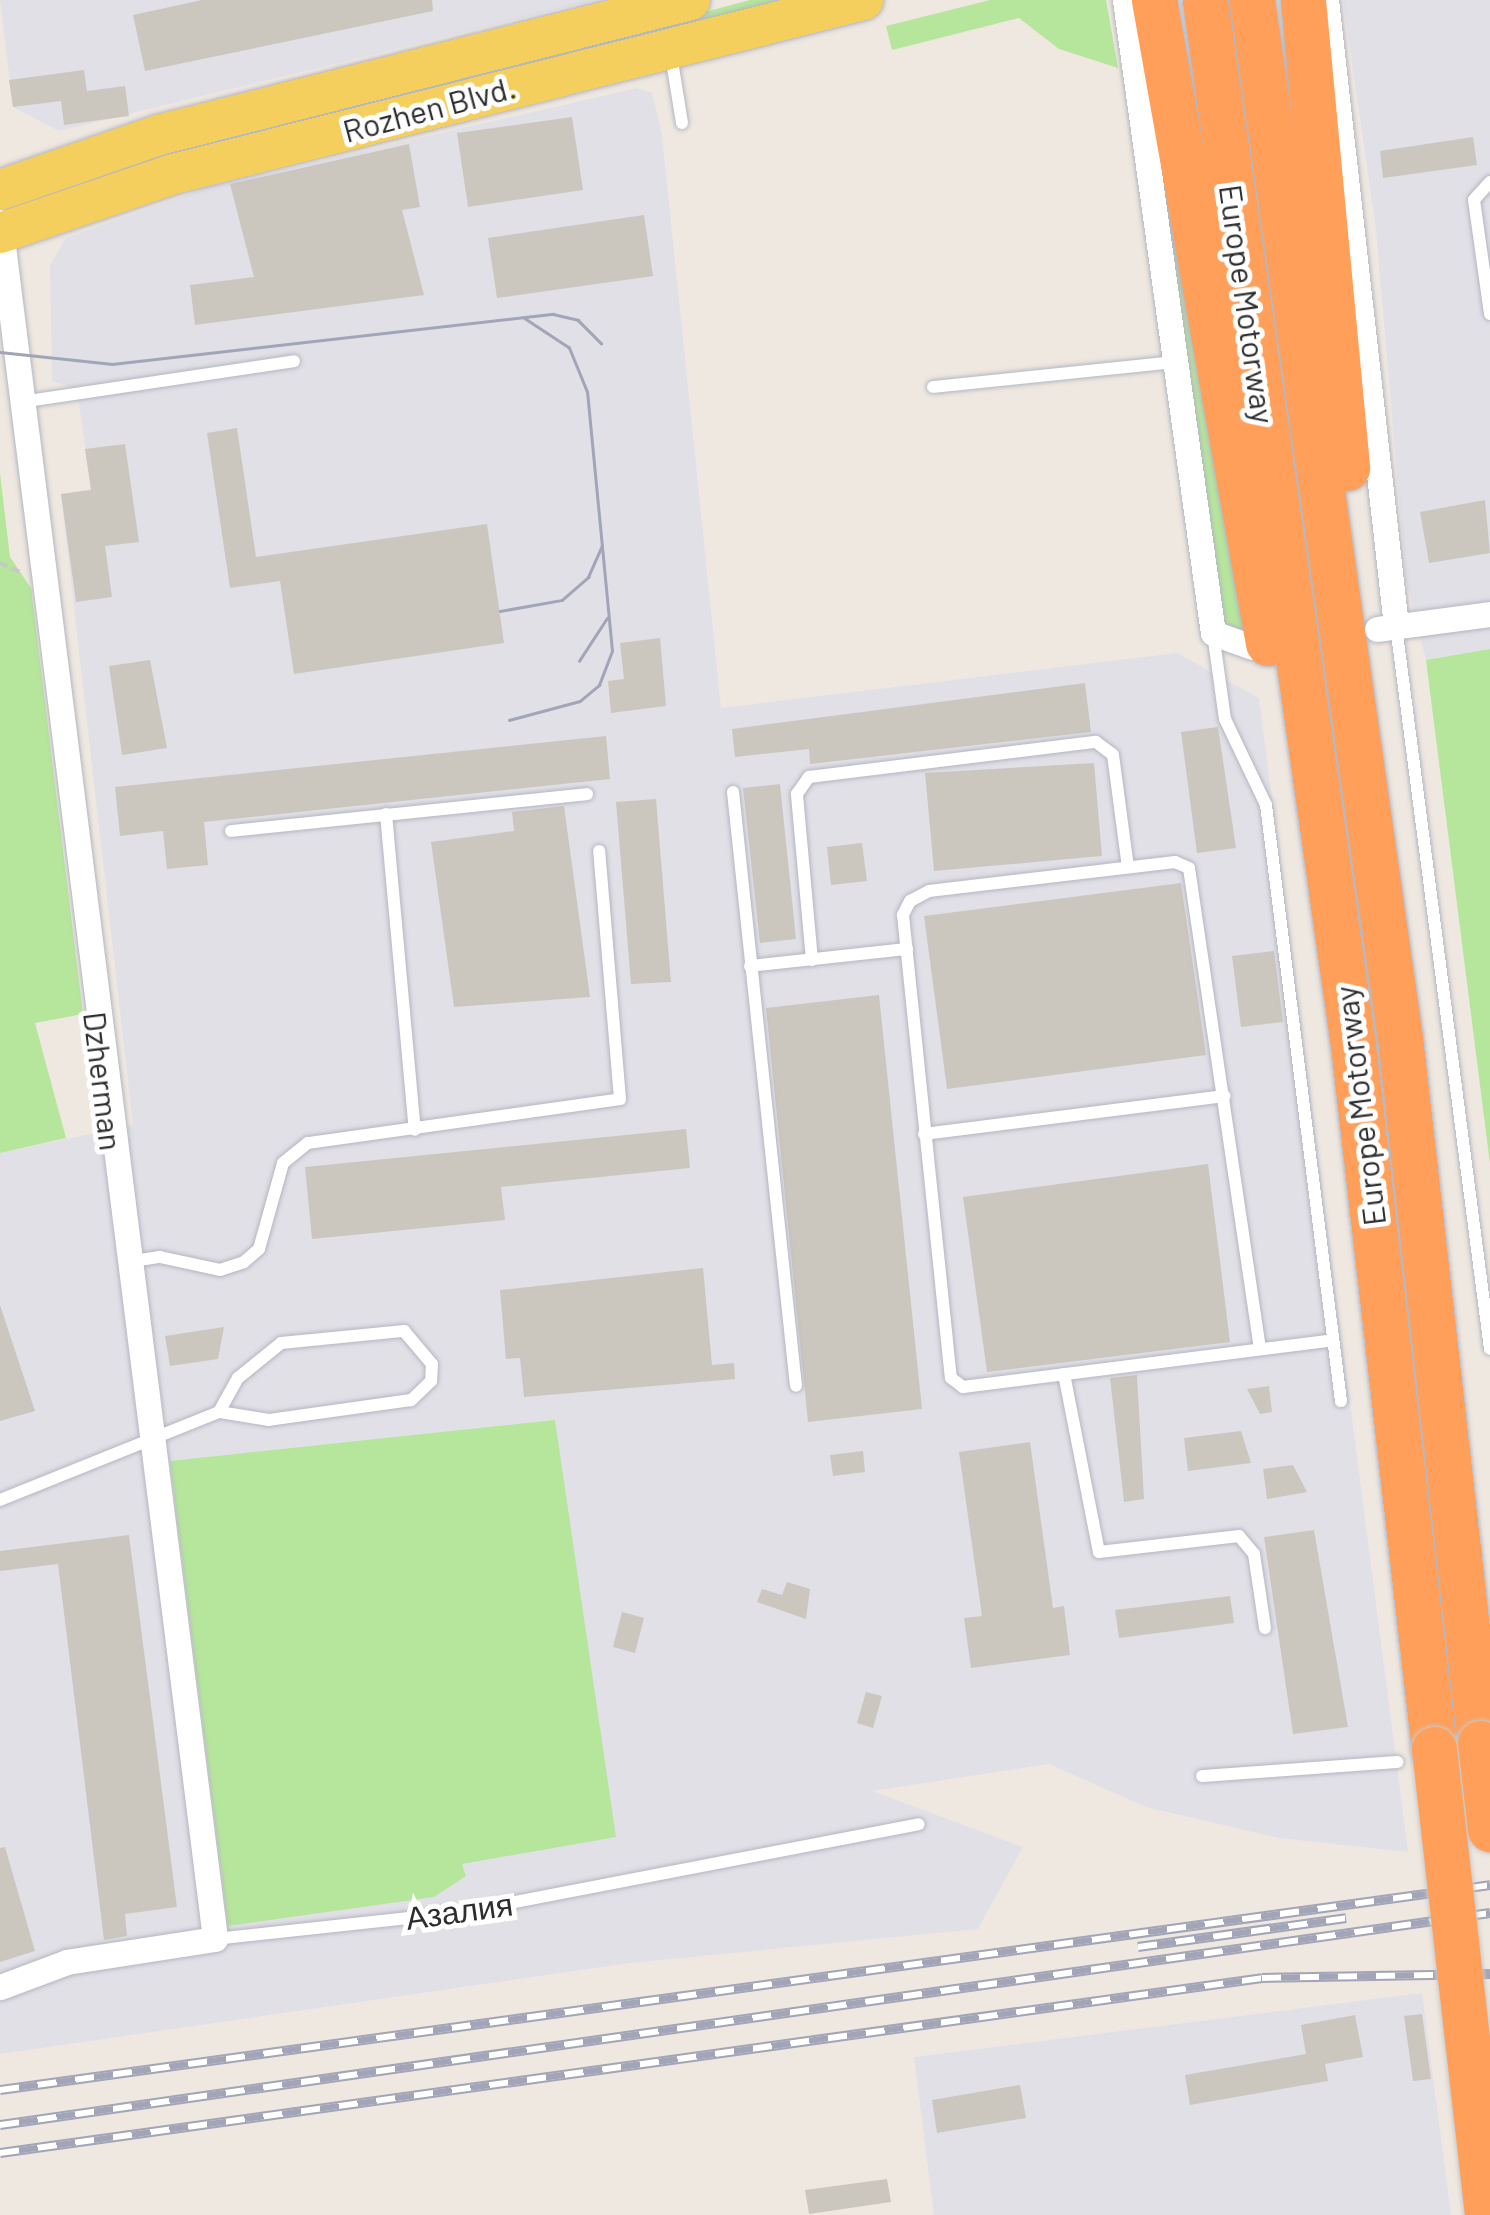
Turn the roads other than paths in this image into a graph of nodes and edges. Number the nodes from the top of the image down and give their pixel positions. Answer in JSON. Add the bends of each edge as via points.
{"nodes":[{"id":1,"x":690,"y":0,"type":"edge"},
{"id":2,"x":863,"y":0,"type":"edge"},
{"id":3,"x":1124,"y":0,"type":"edge"},
{"id":4,"x":1154,"y":0,"type":"edge"},
{"id":5,"x":1205,"y":0,"type":"edge"},
{"id":6,"x":1252,"y":0,"type":"edge"},
{"id":7,"x":1303,"y":0,"type":"edge"},
{"id":8,"x":1326,"y":0,"type":"edge"},
{"id":9,"x":670,"y":48,"type":"junction"},
{"id":10,"x":682,"y":122,"type":"dead end"},
{"id":11,"x":1490,"y":182,"type":"edge"},
{"id":12,"x":0,"y":190,"type":"edge"},
{"id":13,"x":0,"y":222,"type":"edge"},
{"id":14,"x":0,"y":233,"type":"edge"},
{"id":15,"x":1490,"y":314,"type":"edge"},
{"id":16,"x":294,"y":361,"type":"dead end"},
{"id":17,"x":1174,"y":362,"type":"junction"},
{"id":18,"x":933,"y":387,"type":"dead end"},
{"id":19,"x":19,"y":402,"type":"junction"},
{"id":20,"x":1490,"y":614,"type":"edge"},
{"id":21,"x":1387,"y":628,"type":"junction"},
{"id":22,"x":1213,"y":633,"type":"junction"},
{"id":23,"x":1252,"y":647,"type":"dead end"},
{"id":24,"x":732,"y":792,"type":"dead end"},
{"id":25,"x":587,"y":794,"type":"dead end"},
{"id":26,"x":386,"y":814,"type":"junction"},
{"id":27,"x":231,"y":831,"type":"dead end"},
{"id":28,"x":598,"y":851,"type":"dead end"},
{"id":29,"x":1128,"y":868,"type":"junction"},
{"id":30,"x":906,"y":949,"type":"junction"},
{"id":31,"x":812,"y":960,"type":"junction"},
{"id":32,"x":750,"y":966,"type":"junction"},
{"id":33,"x":1400,"y":1038,"type":"junction"},
{"id":34,"x":1352,"y":1044,"type":"junction"},
{"id":35,"x":1224,"y":1096,"type":"junction"},
{"id":36,"x":415,"y":1130,"type":"junction"},
{"id":37,"x":924,"y":1134,"type":"junction"},
{"id":38,"x":127,"y":1262,"type":"junction"},
{"id":39,"x":1333,"y":1340,"type":"junction"},
{"id":40,"x":1260,"y":1349,"type":"junction"},
{"id":41,"x":1490,"y":1349,"type":"edge"},
{"id":42,"x":1064,"y":1374,"type":"junction"},
{"id":43,"x":796,"y":1386,"type":"dead end"},
{"id":44,"x":1341,"y":1402,"type":"dead end"},
{"id":45,"x":219,"y":1412,"type":"junction"},
{"id":46,"x":150,"y":1445,"type":"junction"},
{"id":47,"x":0,"y":1500,"type":"edge"},
{"id":48,"x":1265,"y":1628,"type":"dead end"},
{"id":49,"x":1416,"y":1756,"type":"junction"},
{"id":50,"x":1202,"y":1776,"type":"dead end"},
{"id":51,"x":919,"y":1824,"type":"dead end"},
{"id":52,"x":1490,"y":1829,"type":"edge"},
{"id":53,"x":215,"y":1939,"type":"junction"},
{"id":54,"x":0,"y":1987,"type":"edge"},
{"id":55,"x":1488,"y":2215,"type":"edge"}],
"edges":[{"from":1,"to":12,"type":"main road","name":"Rozhen Blvd.","via":[[159,135]]},
{"from":2,"to":9,"type":"main road","name":"Rozhen Blvd."},
{"from":3,"to":17,"type":"street"},
{"from":4,"to":34,"type":"highway","via":[[1235,484]]},
{"from":5,"to":34,"type":"highway","name":"Europe Motorway"},
{"from":6,"to":33,"type":"highway","name":"Europe Motorway"},
{"from":7,"to":33,"type":"highway"},
{"from":8,"to":21,"type":"street"},
{"from":9,"to":10,"type":"lane"},
{"from":9,"to":14,"type":"main road","name":"Rozhen Blvd.","via":[[170,174]]},
{"from":11,"to":15,"type":"lane","via":[[1474,200]]},
{"from":13,"to":14,"type":"street","name":"Dzherman"},
{"from":14,"to":19,"type":"street","name":"Dzherman"},
{"from":16,"to":19,"type":"lane"},
{"from":17,"to":18,"type":"lane"},
{"from":17,"to":22,"type":"street"},
{"from":19,"to":38,"type":"street","name":"Dzherman"},
{"from":20,"to":21,"type":"street"},
{"from":21,"to":41,"type":"lane"},
{"from":22,"to":23,"type":"street"},
{"from":22,"to":39,"type":"lane","via":[[1225,719],[1266,804]]},
{"from":24,"to":32,"type":"lane"},
{"from":25,"to":26,"type":"lane"},
{"from":26,"to":27,"type":"lane"},
{"from":26,"to":36,"type":"lane"},
{"from":28,"to":36,"type":"lane","via":[[620,1099]]},
{"from":29,"to":30,"type":"lane","via":[[928,891],[903,915]]},
{"from":29,"to":31,"type":"lane","via":[[1113,755],[1096,742],[810,777],[797,794]]},
{"from":29,"to":35,"type":"lane","via":[[1190,868]]},
{"from":30,"to":31,"type":"lane"},
{"from":30,"to":37,"type":"lane"},
{"from":31,"to":32,"type":"lane"},
{"from":32,"to":43,"type":"lane"},
{"from":33,"to":52,"type":"highway","name":"Europe Motorway","bridge":true},
{"from":34,"to":49,"type":"highway","name":"Europe Motorway"},
{"from":35,"to":37,"type":"lane"},
{"from":35,"to":40,"type":"lane"},
{"from":36,"to":38,"type":"lane","via":[[292,1152],[259,1249],[244,1262],[220,1270],[160,1258]]},
{"from":37,"to":42,"type":"lane","via":[[951,1378],[963,1387]]},
{"from":38,"to":46,"type":"street","name":"Dzherman"},
{"from":39,"to":40,"type":"lane"},
{"from":39,"to":44,"type":"lane"},
{"from":40,"to":42,"type":"lane"},
{"from":42,"to":48,"type":"lane","via":[[1099,1552],[1239,1536],[1254,1554]]},
{"from":45,"to":45,"type":"lane","via":[[253,1363],[281,1343],[322,1332],[404,1331],[432,1364],[432,1381],[411,1400],[269,1420]]},
{"from":45,"to":46,"type":"lane"},
{"from":46,"to":47,"type":"lane"},
{"from":46,"to":53,"type":"street","name":"Dzherman"},
{"from":49,"to":50,"type":"lane"},
{"from":49,"to":55,"type":"highway","name":"Europe Motorway","bridge":true},
{"from":51,"to":53,"type":"lane","name":"Азалия","via":[[463,1912]]},
{"from":53,"to":54,"type":"street","name":"Азалия","via":[[67,1962]]}]}
